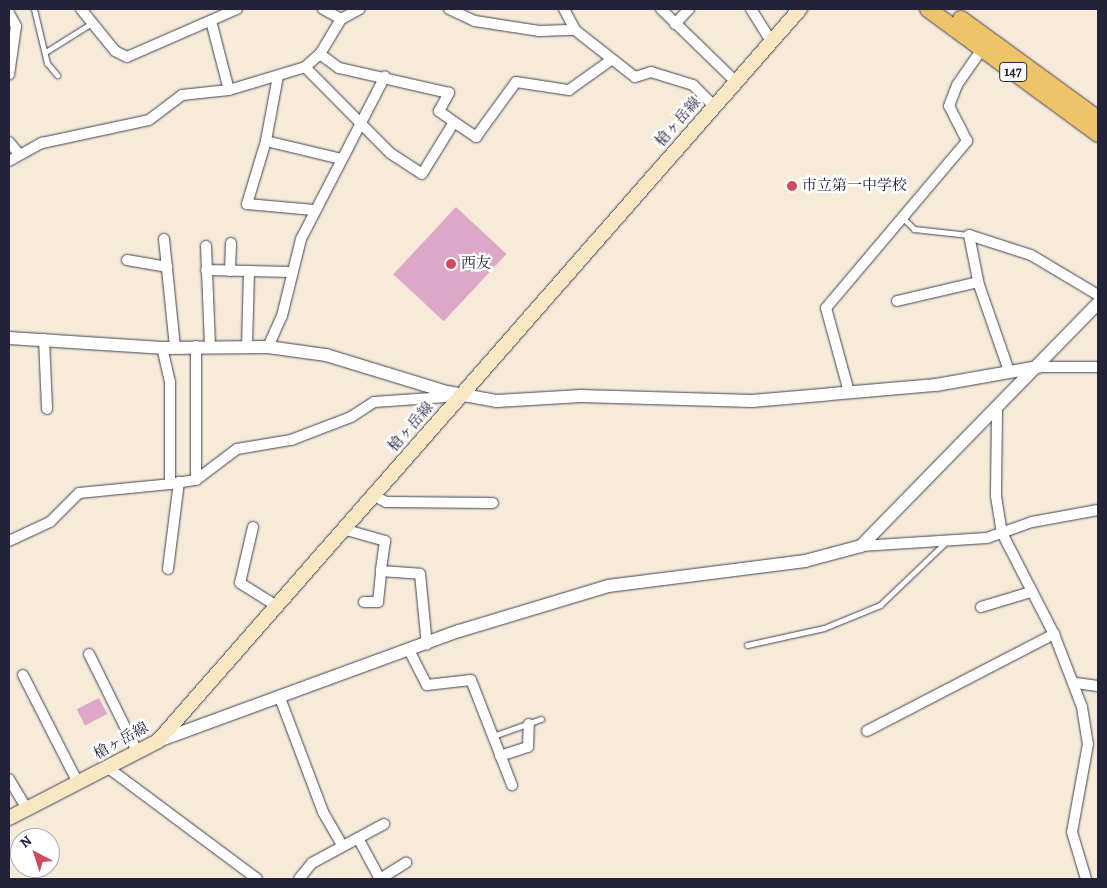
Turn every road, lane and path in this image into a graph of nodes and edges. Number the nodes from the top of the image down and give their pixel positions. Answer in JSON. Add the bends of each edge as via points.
{"nodes":[{"id":1,"x":34,"y":9,"type":"edge"},
{"id":2,"x":81,"y":9,"type":"edge"},
{"id":3,"x":237,"y":9,"type":"edge"},
{"id":4,"x":323,"y":9,"type":"edge"},
{"id":5,"x":360,"y":9,"type":"edge"},
{"id":6,"x":449,"y":9,"type":"edge"},
{"id":7,"x":564,"y":9,"type":"edge"},
{"id":8,"x":661,"y":9,"type":"edge"},
{"id":9,"x":689,"y":9,"type":"edge"},
{"id":10,"x":751,"y":9,"type":"edge"},
{"id":11,"x":800,"y":9,"type":"edge"},
{"id":12,"x":928,"y":9,"type":"edge"},
{"id":13,"x":946,"y":9,"type":"edge"},
{"id":14,"x":9,"y":13,"type":"edge"},
{"id":15,"x":341,"y":19,"type":"junction"},
{"id":16,"x":211,"y":21,"type":"junction"},
{"id":17,"x":92,"y":22,"type":"junction"},
{"id":18,"x":676,"y":24,"type":"junction"},
{"id":19,"x":575,"y":30,"type":"junction"},
{"id":20,"x":771,"y":41,"type":"junction"},
{"id":21,"x":982,"y":49,"type":"junction"},
{"id":22,"x":47,"y":51,"type":"junction"},
{"id":23,"x":320,"y":54,"type":"junction"},
{"id":24,"x":611,"y":60,"type":"junction"},
{"id":25,"x":305,"y":67,"type":"junction"},
{"id":26,"x":1026,"y":74,"type":"junction"},
{"id":27,"x":9,"y":75,"type":"edge"},
{"id":28,"x":57,"y":75,"type":"dead end"},
{"id":29,"x":278,"y":76,"type":"junction"},
{"id":30,"x":385,"y":76,"type":"junction"},
{"id":31,"x":734,"y":80,"type":"junction"},
{"id":32,"x":229,"y":90,"type":"junction"},
{"id":33,"x":714,"y":106,"type":"junction"},
{"id":34,"x":1098,"y":119,"type":"edge"},
{"id":35,"x":359,"y":122,"type":"junction"},
{"id":36,"x":454,"y":122,"type":"junction"},
{"id":37,"x":1098,"y":134,"type":"edge"},
{"id":38,"x":9,"y":142,"type":"edge"},
{"id":39,"x":266,"y":142,"type":"junction"},
{"id":40,"x":19,"y":154,"type":"junction"},
{"id":41,"x":341,"y":159,"type":"junction"},
{"id":42,"x":9,"y":161,"type":"edge"},
{"id":43,"x":314,"y":210,"type":"junction"},
{"id":44,"x":902,"y":218,"type":"junction"},
{"id":45,"x":969,"y":235,"type":"junction"},
{"id":46,"x":164,"y":239,"type":"dead end"},
{"id":47,"x":231,"y":243,"type":"dead end"},
{"id":48,"x":206,"y":246,"type":"dead end"},
{"id":49,"x":126,"y":260,"type":"dead end"},
{"id":50,"x":167,"y":267,"type":"junction"},
{"id":51,"x":206,"y":270,"type":"junction"},
{"id":52,"x":230,"y":271,"type":"junction"},
{"id":53,"x":249,"y":271,"type":"junction"},
{"id":54,"x":290,"y":272,"type":"junction"},
{"id":55,"x":978,"y":282,"type":"junction"},
{"id":56,"x":1098,"y":295,"type":"edge"},
{"id":57,"x":897,"y":301,"type":"dead end"},
{"id":58,"x":1098,"y":304,"type":"edge"},
{"id":59,"x":9,"y":338,"type":"edge"},
{"id":60,"x":44,"y":339,"type":"junction"},
{"id":61,"x":196,"y":346,"type":"junction"},
{"id":62,"x":210,"y":346,"type":"junction"},
{"id":63,"x":175,"y":347,"type":"junction"},
{"id":64,"x":247,"y":347,"type":"junction"},
{"id":65,"x":268,"y":347,"type":"junction"},
{"id":66,"x":162,"y":348,"type":"junction"},
{"id":67,"x":1038,"y":367,"type":"junction"},
{"id":68,"x":1098,"y":367,"type":"edge"},
{"id":69,"x":1009,"y":371,"type":"junction"},
{"id":70,"x":849,"y":392,"type":"junction"},
{"id":71,"x":461,"y":396,"type":"junction"},
{"id":72,"x":47,"y":409,"type":"dead end"},
{"id":73,"x":996,"y":411,"type":"junction"},
{"id":74,"x":196,"y":480,"type":"junction"},
{"id":75,"x":175,"y":483,"type":"junction"},
{"id":76,"x":373,"y":495,"type":"junction"},
{"id":77,"x":493,"y":503,"type":"dead end"},
{"id":78,"x":1098,"y":510,"type":"edge"},
{"id":79,"x":253,"y":527,"type":"dead end"},
{"id":80,"x":343,"y":529,"type":"junction"},
{"id":81,"x":1002,"y":533,"type":"junction"},
{"id":82,"x":949,"y":539,"type":"junction"},
{"id":83,"x":9,"y":541,"type":"edge"},
{"id":84,"x":861,"y":546,"type":"junction"},
{"id":85,"x":168,"y":569,"type":"dead end"},
{"id":86,"x":381,"y":571,"type":"junction"},
{"id":87,"x":1031,"y":592,"type":"junction"},
{"id":88,"x":364,"y":602,"type":"dead end"},
{"id":89,"x":276,"y":605,"type":"junction"},
{"id":90,"x":981,"y":607,"type":"dead end"},
{"id":91,"x":1054,"y":634,"type":"junction"},
{"id":92,"x":427,"y":645,"type":"junction"},
{"id":93,"x":747,"y":645,"type":"dead end"},
{"id":94,"x":410,"y":652,"type":"junction"},
{"id":95,"x":89,"y":654,"type":"dead end"},
{"id":96,"x":23,"y":675,"type":"dead end"},
{"id":97,"x":1076,"y":683,"type":"junction"},
{"id":98,"x":1098,"y":686,"type":"edge"},
{"id":99,"x":280,"y":698,"type":"junction"},
{"id":100,"x":541,"y":718,"type":"dead end"},
{"id":101,"x":529,"y":724,"type":"junction"},
{"id":102,"x":868,"y":731,"type":"dead end"},
{"id":103,"x":493,"y":736,"type":"junction"},
{"id":104,"x":158,"y":740,"type":"junction"},
{"id":105,"x":137,"y":751,"type":"junction"},
{"id":106,"x":500,"y":756,"type":"junction"},
{"id":107,"x":107,"y":767,"type":"junction"},
{"id":108,"x":9,"y":779,"type":"edge"},
{"id":109,"x":78,"y":783,"type":"junction"},
{"id":110,"x":512,"y":785,"type":"dead end"},
{"id":111,"x":27,"y":809,"type":"junction"},
{"id":112,"x":9,"y":818,"type":"edge"},
{"id":113,"x":384,"y":824,"type":"dead end"},
{"id":114,"x":358,"y":838,"type":"junction"},
{"id":115,"x":343,"y":846,"type":"junction"},
{"id":116,"x":406,"y":863,"type":"dead end"},
{"id":117,"x":257,"y":879,"type":"edge"},
{"id":118,"x":299,"y":879,"type":"edge"},
{"id":119,"x":380,"y":879,"type":"edge"},
{"id":120,"x":1086,"y":879,"type":"edge"}],
"edges":[{"from":1,"to":22,"type":"lane"},
{"from":2,"to":17,"type":"street"},
{"from":3,"to":16,"type":"street"},
{"from":4,"to":15,"type":"street"},
{"from":5,"to":15,"type":"street"},
{"from":6,"to":19,"type":"street","via":[[475,21],[539,31]]},
{"from":7,"to":19,"type":"street"},
{"from":8,"to":18,"type":"street"},
{"from":9,"to":18,"type":"street"},
{"from":10,"to":20,"type":"street"},
{"from":11,"to":20,"type":"main road","name":"槍ヶ岳線"},
{"from":12,"to":21,"type":"highway","number":"147"},
{"from":13,"to":26,"type":"highway","number":"147"},
{"from":14,"to":27,"type":"street","via":[[16,26]]},
{"from":15,"to":23,"type":"street"},
{"from":16,"to":17,"type":"street","via":[[127,57],[115,51]]},
{"from":16,"to":32,"type":"street"},
{"from":17,"to":22,"type":"lane"},
{"from":18,"to":31,"type":"street"},
{"from":19,"to":24,"type":"street"},
{"from":20,"to":31,"type":"main road","name":"槍ヶ岳線"},
{"from":21,"to":26,"type":"highway","number":"147"},
{"from":21,"to":44,"type":"street","via":[[957,85],[949,106],[967,141]]},
{"from":22,"to":28,"type":"lane","via":[[47,63]]},
{"from":23,"to":25,"type":"street"},
{"from":23,"to":30,"type":"street","via":[[340,68]]},
{"from":24,"to":33,"type":"street","via":[[635,76],[651,72],[693,85]]},
{"from":24,"to":36,"type":"street","via":[[569,90],[516,82],[476,137]]},
{"from":25,"to":29,"type":"street"},
{"from":25,"to":35,"type":"street"},
{"from":26,"to":34,"type":"highway","number":"147"},
{"from":26,"to":37,"type":"highway","number":"147"},
{"from":29,"to":32,"type":"street"},
{"from":29,"to":39,"type":"street"},
{"from":30,"to":35,"type":"street"},
{"from":30,"to":36,"type":"street","via":[[449,93],[439,111]]},
{"from":31,"to":33,"type":"main road","name":"槍ヶ岳線"},
{"from":32,"to":40,"type":"street","via":[[182,95],[149,120],[128,128],[78,134]]},
{"from":33,"to":71,"type":"main road","name":"槍ヶ岳線"},
{"from":35,"to":36,"type":"street","via":[[390,153],[422,174]]},
{"from":35,"to":41,"type":"street"},
{"from":38,"to":40,"type":"street"},
{"from":39,"to":41,"type":"street"},
{"from":39,"to":43,"type":"street","via":[[247,204]]},
{"from":40,"to":42,"type":"street"},
{"from":41,"to":43,"type":"street"},
{"from":43,"to":54,"type":"street"},
{"from":44,"to":45,"type":"lane","via":[[914,229]]},
{"from":44,"to":70,"type":"street","via":[[826,308]]},
{"from":45,"to":55,"type":"street"},
{"from":45,"to":56,"type":"street","via":[[1031,255]]},
{"from":46,"to":50,"type":"street"},
{"from":47,"to":52,"type":"street"},
{"from":48,"to":51,"type":"street"},
{"from":49,"to":50,"type":"street"},
{"from":50,"to":63,"type":"street"},
{"from":51,"to":52,"type":"street"},
{"from":51,"to":62,"type":"street"},
{"from":52,"to":53,"type":"street"},
{"from":53,"to":54,"type":"street"},
{"from":53,"to":64,"type":"street"},
{"from":54,"to":65,"type":"street","via":[[282,316]]},
{"from":55,"to":57,"type":"street"},
{"from":55,"to":69,"type":"street"},
{"from":58,"to":67,"type":"street"},
{"from":59,"to":60,"type":"street"},
{"from":60,"to":66,"type":"street"},
{"from":60,"to":72,"type":"street"},
{"from":61,"to":62,"type":"street"},
{"from":61,"to":63,"type":"street"},
{"from":61,"to":74,"type":"street"},
{"from":62,"to":64,"type":"street"},
{"from":63,"to":66,"type":"street"},
{"from":64,"to":65,"type":"street"},
{"from":65,"to":71,"type":"street","via":[[336,358]]},
{"from":66,"to":75,"type":"street","via":[[170,382]]},
{"from":67,"to":68,"type":"street"},
{"from":67,"to":69,"type":"street"},
{"from":67,"to":73,"type":"street"},
{"from":69,"to":70,"type":"street","via":[[936,385]]},
{"from":70,"to":71,"type":"street","via":[[752,400],[581,396],[497,401]]},
{"from":71,"to":74,"type":"street","via":[[374,402],[351,417],[291,440],[237,449]]},
{"from":71,"to":76,"type":"main road","name":"槍ヶ岳線"},
{"from":73,"to":81,"type":"street","via":[[996,496]]},
{"from":73,"to":84,"type":"street"},
{"from":74,"to":75,"type":"street"},
{"from":75,"to":83,"type":"street","via":[[79,493],[50,522]]},
{"from":75,"to":85,"type":"street"},
{"from":76,"to":77,"type":"street","via":[[386,502]]},
{"from":76,"to":80,"type":"main road","name":"槍ヶ岳線"},
{"from":78,"to":81,"type":"street","via":[[1032,522]]},
{"from":79,"to":89,"type":"street","via":[[240,583]]},
{"from":80,"to":86,"type":"street","via":[[385,541]]},
{"from":80,"to":89,"type":"main road","name":"槍ヶ岳線"},
{"from":81,"to":82,"type":"street"},
{"from":81,"to":87,"type":"street"},
{"from":82,"to":84,"type":"street"},
{"from":82,"to":93,"type":"lane","via":[[880,604],[824,628]]},
{"from":84,"to":92,"type":"street","via":[[805,561],[608,586]]},
{"from":86,"to":88,"type":"street","via":[[378,602]]},
{"from":86,"to":92,"type":"street","via":[[420,574]]},
{"from":87,"to":90,"type":"street"},
{"from":87,"to":91,"type":"street"},
{"from":89,"to":104,"type":"main road","name":"槍ヶ岳線"},
{"from":91,"to":97,"type":"street"},
{"from":91,"to":102,"type":"street"},
{"from":92,"to":94,"type":"street"},
{"from":94,"to":99,"type":"street"},
{"from":94,"to":103,"type":"street","via":[[426,685],[471,680]]},
{"from":95,"to":105,"type":"street"},
{"from":96,"to":109,"type":"street"},
{"from":97,"to":98,"type":"street"},
{"from":97,"to":120,"type":"street","via":[[1088,744],[1072,832]]},
{"from":99,"to":104,"type":"street"},
{"from":99,"to":115,"type":"street","via":[[323,812]]},
{"from":100,"to":101,"type":"lane"},
{"from":101,"to":103,"type":"lane"},
{"from":101,"to":106,"type":"street","via":[[528,747]]},
{"from":103,"to":106,"type":"street"},
{"from":104,"to":105,"type":"main road","name":"槍ヶ岳線"},
{"from":105,"to":107,"type":"main road","name":"槍ヶ岳線"},
{"from":106,"to":110,"type":"street"},
{"from":107,"to":109,"type":"main road","name":"槍ヶ岳線"},
{"from":107,"to":117,"type":"street"},
{"from":108,"to":111,"type":"street"},
{"from":109,"to":111,"type":"main road","name":"槍ヶ岳線"},
{"from":111,"to":112,"type":"main road","name":"槍ヶ岳線"},
{"from":113,"to":114,"type":"street"},
{"from":114,"to":115,"type":"street"},
{"from":114,"to":119,"type":"street"},
{"from":115,"to":118,"type":"street","via":[[312,863]]},
{"from":116,"to":119,"type":"street"}]}
